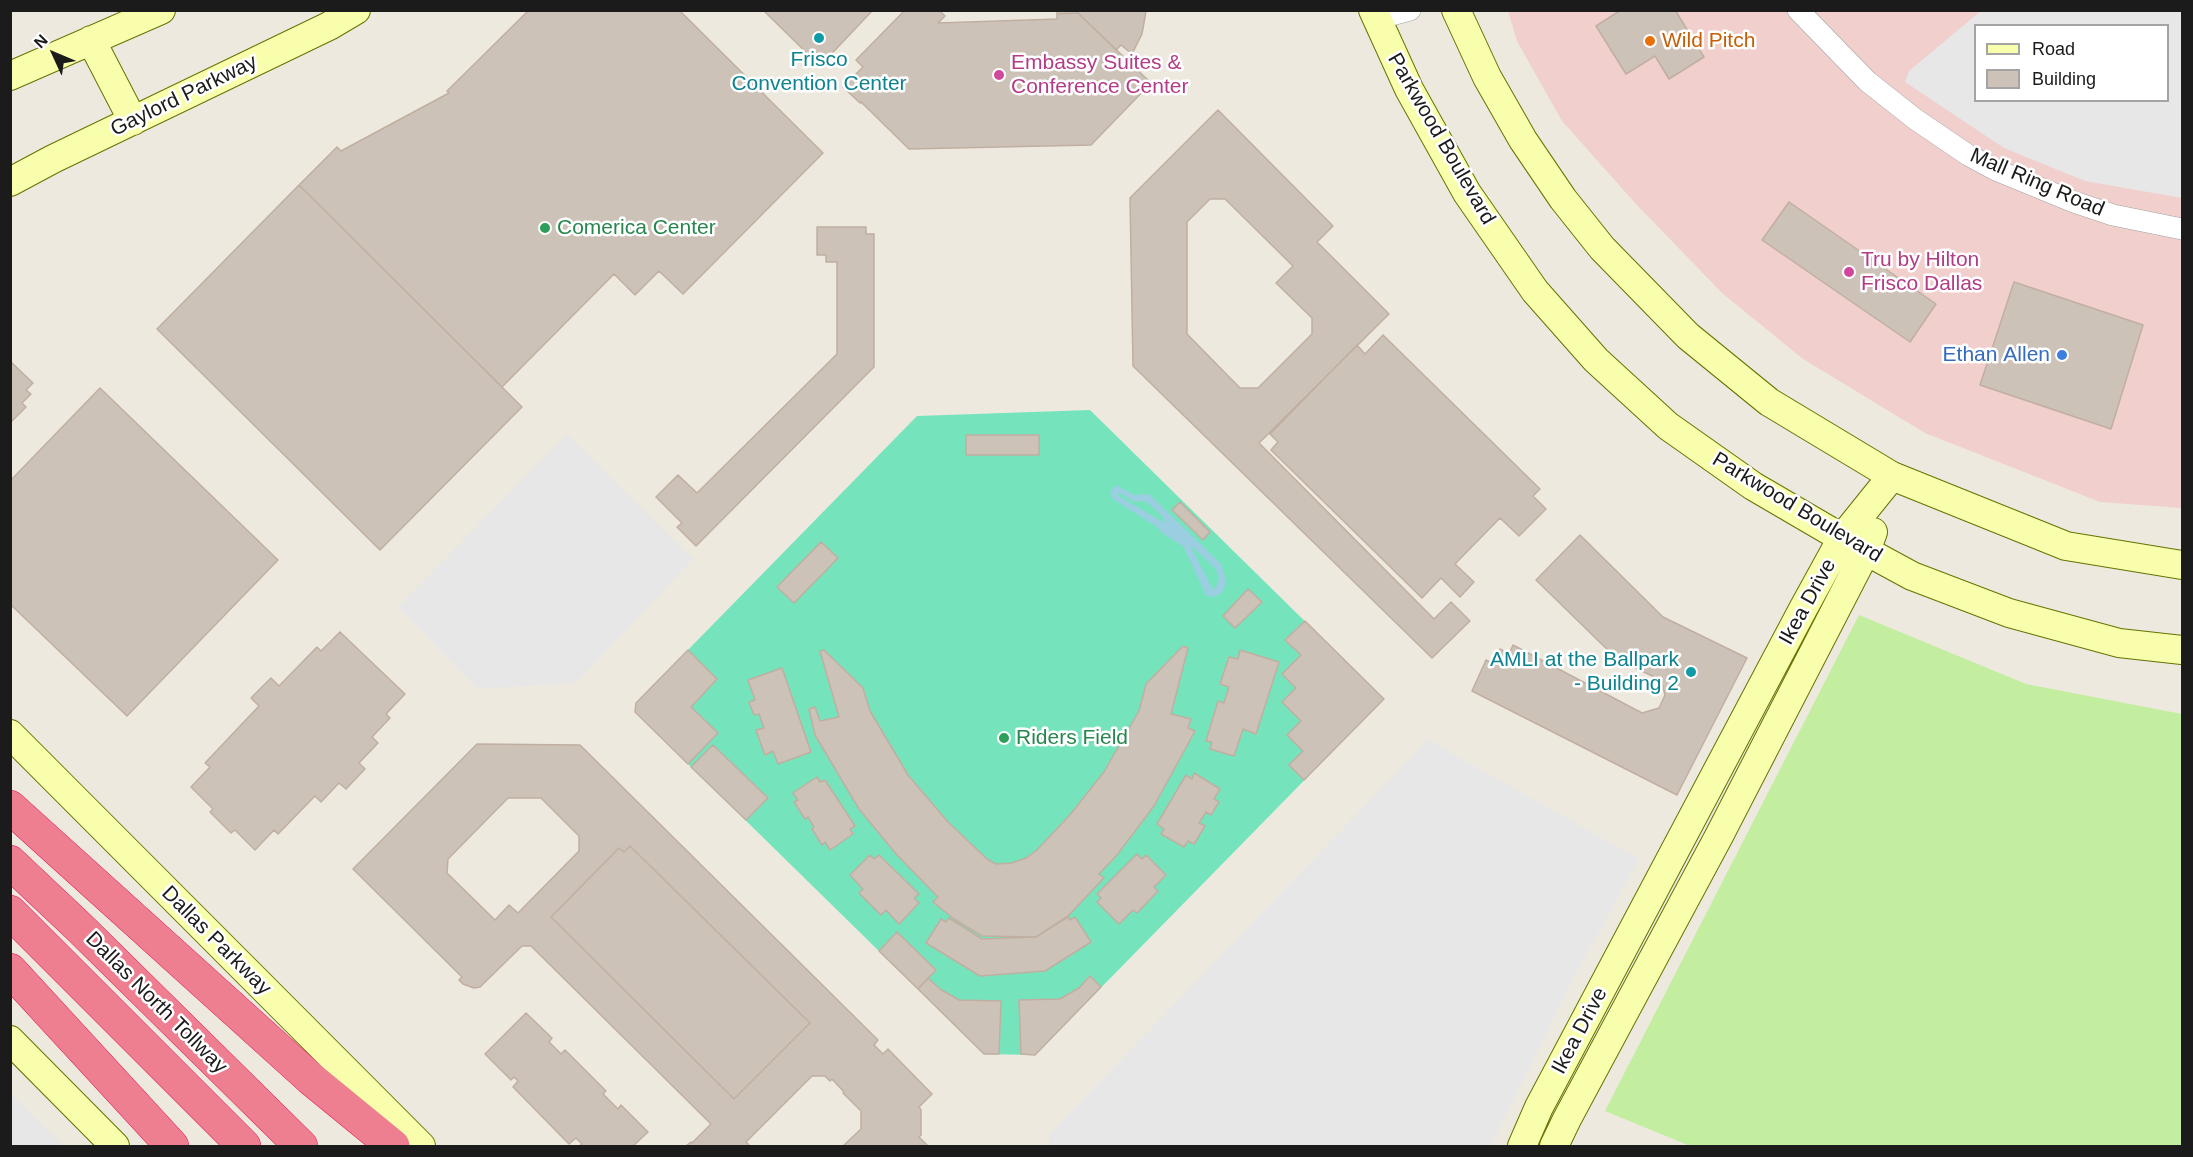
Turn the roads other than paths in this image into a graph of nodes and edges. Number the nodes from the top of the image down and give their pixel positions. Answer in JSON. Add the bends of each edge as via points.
{"nodes":[{"id":1,"x":161,"y":10,"type":"edge"},
{"id":2,"x":356,"y":10,"type":"edge"},
{"id":3,"x":1410,"y":10,"type":"edge"},
{"id":4,"x":1456,"y":10,"type":"edge"},
{"id":5,"x":1798,"y":10,"type":"edge"},
{"id":6,"x":1379,"y":13,"type":"edge"},
{"id":7,"x":91,"y":40,"type":"junction"},
{"id":8,"x":10,"y":76,"type":"edge"},
{"id":9,"x":133,"y":121,"type":"junction"},
{"id":10,"x":10,"y":182,"type":"edge"},
{"id":11,"x":2182,"y":229,"type":"edge"},
{"id":12,"x":1892,"y":476,"type":"junction"},
{"id":13,"x":1854,"y":545,"type":"junction"},
{"id":14,"x":2182,"y":565,"type":"edge"},
{"id":15,"x":2182,"y":650,"type":"edge"},
{"id":16,"x":10,"y":734,"type":"edge"},
{"id":17,"x":10,"y":807,"type":"edge"},
{"id":18,"x":1684,"y":833,"type":"junction"},
{"id":19,"x":1713,"y":848,"type":"junction"},
{"id":20,"x":10,"y":862,"type":"edge"},
{"id":21,"x":10,"y":912,"type":"edge"},
{"id":22,"x":10,"y":970,"type":"edge"},
{"id":23,"x":10,"y":1040,"type":"edge"},
{"id":24,"x":115,"y":1146,"type":"edge"},
{"id":25,"x":172,"y":1146,"type":"edge"},
{"id":26,"x":244,"y":1146,"type":"edge"},
{"id":27,"x":301,"y":1146,"type":"edge"},
{"id":28,"x":393,"y":1146,"type":"edge"},
{"id":29,"x":421,"y":1146,"type":"edge"},
{"id":30,"x":1522,"y":1146,"type":"edge"},
{"id":31,"x":1554,"y":1146,"type":"edge"}],
"edges":[{"from":1,"to":7,"type":"main road"},
{"from":2,"to":9,"type":"main road","name":"Gaylord Parkway"},
{"from":3,"to":6,"type":"street"},
{"from":4,"to":12,"type":"main road","via":[[1522,140],[1602,248],[1688,336],[1769,402]]},
{"from":5,"to":11,"type":"street","name":"Mall Ring Road","via":[[1867,81],[1968,155],[2074,202],[2113,215]]},
{"from":6,"to":13,"type":"main road","name":"Parkwood Boulevard","via":[[1409,89],[1467,194],[1536,291],[1596,360],[1668,426],[1753,486]]},
{"from":7,"to":8,"type":"main road"},
{"from":7,"to":9,"type":"main road"},
{"from":9,"to":10,"type":"main road","name":"Gaylord Parkway"},
{"from":12,"to":13,"type":"main road","name":"Ikea Drive"},
{"from":12,"to":14,"type":"main road","via":[[2066,546]]},
{"from":13,"to":15,"type":"main road","name":"Parkwood Boulevard","via":[[1912,576],[2008,613],[2119,642]]},
{"from":13,"to":18,"type":"main road","name":"Ikea Drive"},
{"from":13,"to":19,"type":"main road","name":"Ikea Drive"},
{"from":16,"to":29,"type":"main road","name":"Dallas Parkway"},
{"from":17,"to":28,"type":"highway","via":[[310,1078]]},
{"from":18,"to":19,"type":"main road"},
{"from":18,"to":30,"type":"main road","name":"Ikea Drive"},
{"from":19,"to":31,"type":"main road","name":"Ikea Drive"},
{"from":20,"to":27,"type":"highway","name":"Dallas North Tollway"},
{"from":21,"to":26,"type":"highway","name":"Dallas North Tollway"},
{"from":22,"to":25,"type":"highway"},
{"from":23,"to":24,"type":"main road"}]}
